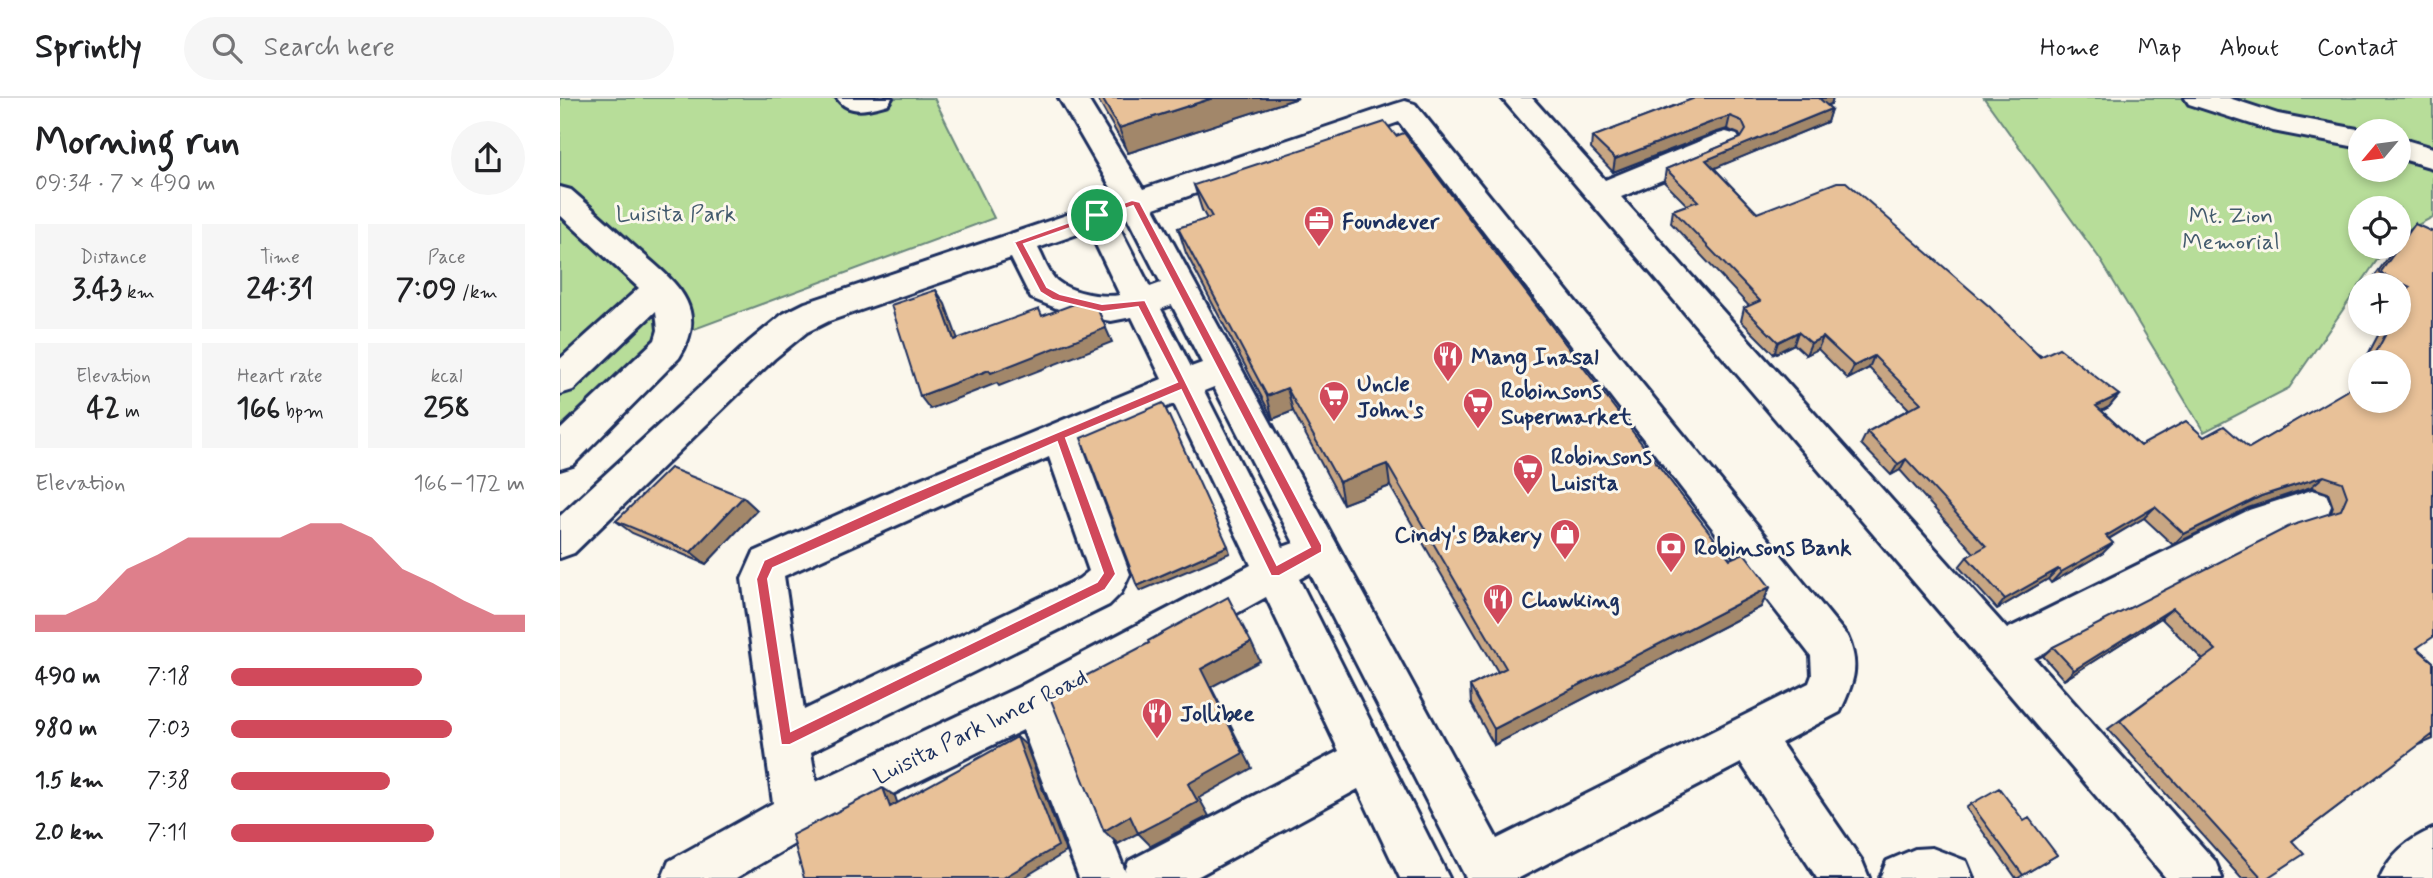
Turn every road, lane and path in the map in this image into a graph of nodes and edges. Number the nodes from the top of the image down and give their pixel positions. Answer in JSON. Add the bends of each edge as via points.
{"nodes":[{"id":1,"x":851,"y":98,"type":"edge"},
{"id":2,"x":878,"y":98,"type":"edge"},
{"id":3,"x":1073,"y":98,"type":"edge"},
{"id":4,"x":1516,"y":98,"type":"edge"},
{"id":5,"x":2199,"y":98,"type":"edge"},
{"id":6,"x":1400,"y":104,"type":"edge"},
{"id":7,"x":2348,"y":136,"type":"edge"},
{"id":8,"x":1726,"y":142,"type":"edge"},
{"id":9,"x":2412,"y":152,"type":"edge"},
{"id":10,"x":2433,"y":158,"type":"edge"},
{"id":11,"x":1600,"y":194,"type":"junction"},
{"id":12,"x":560,"y":197,"type":"edge"},
{"id":13,"x":1135,"y":202,"type":"junction"},
{"id":14,"x":1097,"y":215,"type":"junction"},
{"id":15,"x":1019,"y":242,"type":"junction"},
{"id":16,"x":660,"y":288,"type":"junction"},
{"id":17,"x":1181,"y":288,"type":"junction"},
{"id":18,"x":1141,"y":303,"type":"junction"},
{"id":19,"x":1224,"y":368,"type":"junction"},
{"id":20,"x":560,"y":380,"type":"edge"},
{"id":21,"x":1183,"y":384,"type":"junction"},
{"id":22,"x":1060,"y":436,"type":"junction"},
{"id":23,"x":560,"y":454,"type":"edge"},
{"id":24,"x":2312,"y":506,"type":"dead end"},
{"id":25,"x":560,"y":541,"type":"edge"},
{"id":26,"x":1318,"y":549,"type":"junction"},
{"id":27,"x":1275,"y":573,"type":"junction"},
{"id":28,"x":2002,"y":653,"type":"junction"},
{"id":29,"x":1035,"y":702,"type":"junction"},
{"id":30,"x":1749,"y":735,"type":"junction"},
{"id":31,"x":786,"y":741,"type":"junction"},
{"id":32,"x":1367,"y":760,"type":"junction"},
{"id":33,"x":798,"y":815,"type":"junction"},
{"id":34,"x":2433,"y":853,"type":"edge"},
{"id":35,"x":1490,"y":874,"type":"edge"},
{"id":36,"x":685,"y":878,"type":"edge"},
{"id":37,"x":1104,"y":878,"type":"edge"},
{"id":38,"x":1146,"y":878,"type":"edge"},
{"id":39,"x":1425,"y":878,"type":"edge"},
{"id":40,"x":1845,"y":878,"type":"edge"},
{"id":41,"x":1904,"y":878,"type":"edge"},
{"id":42,"x":1949,"y":878,"type":"edge"},
{"id":43,"x":2198,"y":878,"type":"edge"},
{"id":44,"x":2404,"y":878,"type":"edge"}],
"edges":[{"from":1,"to":2,"type":"main road","via":[[859,102]]},
{"from":3,"to":13,"type":"main road"},
{"from":4,"to":11,"type":"main road"},
{"from":5,"to":7,"type":"main road","via":[[2273,122]]},
{"from":6,"to":13,"type":"main road"},
{"from":6,"to":30,"type":"main road","via":[[1832,650],[1834,675],[1825,697]]},
{"from":8,"to":11,"type":"main road"},
{"from":9,"to":10,"type":"main road"},
{"from":11,"to":28,"type":"main road"},
{"from":12,"to":16,"type":"main road"},
{"from":13,"to":14,"type":"main road"},
{"from":13,"to":17,"type":"main road"},
{"from":14,"to":15,"type":"main road"},
{"from":14,"to":18,"type":"main road"},
{"from":15,"to":18,"type":"main road","via":[[1043,289],[1057,297],[1102,308]]},
{"from":15,"to":25,"type":"main road","via":[[795,323]]},
{"from":16,"to":20,"type":"main road"},
{"from":16,"to":23,"type":"main road","via":[[675,315],[674,340]]},
{"from":17,"to":18,"type":"main road"},
{"from":17,"to":19,"type":"main road"},
{"from":18,"to":21,"type":"main road"},
{"from":19,"to":21,"type":"main road"},
{"from":19,"to":26,"type":"main road"},
{"from":21,"to":22,"type":"main road"},
{"from":21,"to":27,"type":"main road"},
{"from":22,"to":31,"type":"main road","via":[[768,564],[762,579]]},
{"from":22,"to":31,"type":"main road","via":[[1110,574],[1107,580],[1094,592]]},
{"from":24,"to":28,"type":"main road","via":[[2263,522]]},
{"from":26,"to":27,"type":"main road","name":"Luisita Park Inner Road"},
{"from":26,"to":35,"type":"main road"},
{"from":27,"to":29,"type":"main road","name":"Luisita Park Inner Road"},
{"from":27,"to":32,"type":"main road"},
{"from":28,"to":43,"type":"main road"},
{"from":29,"to":33,"type":"main road","name":"Luisita Park Inner Road"},
{"from":29,"to":37,"type":"main road"},
{"from":30,"to":35,"type":"main road"},
{"from":30,"to":40,"type":"main road"},
{"from":31,"to":33,"type":"main road"},
{"from":32,"to":38,"type":"main road"},
{"from":32,"to":39,"type":"main road"},
{"from":33,"to":36,"type":"main road","name":"Luisita Park Inner Road"},
{"from":34,"to":44,"type":"main road"},
{"from":41,"to":42,"type":"main road","via":[[1936,870]]}]}
